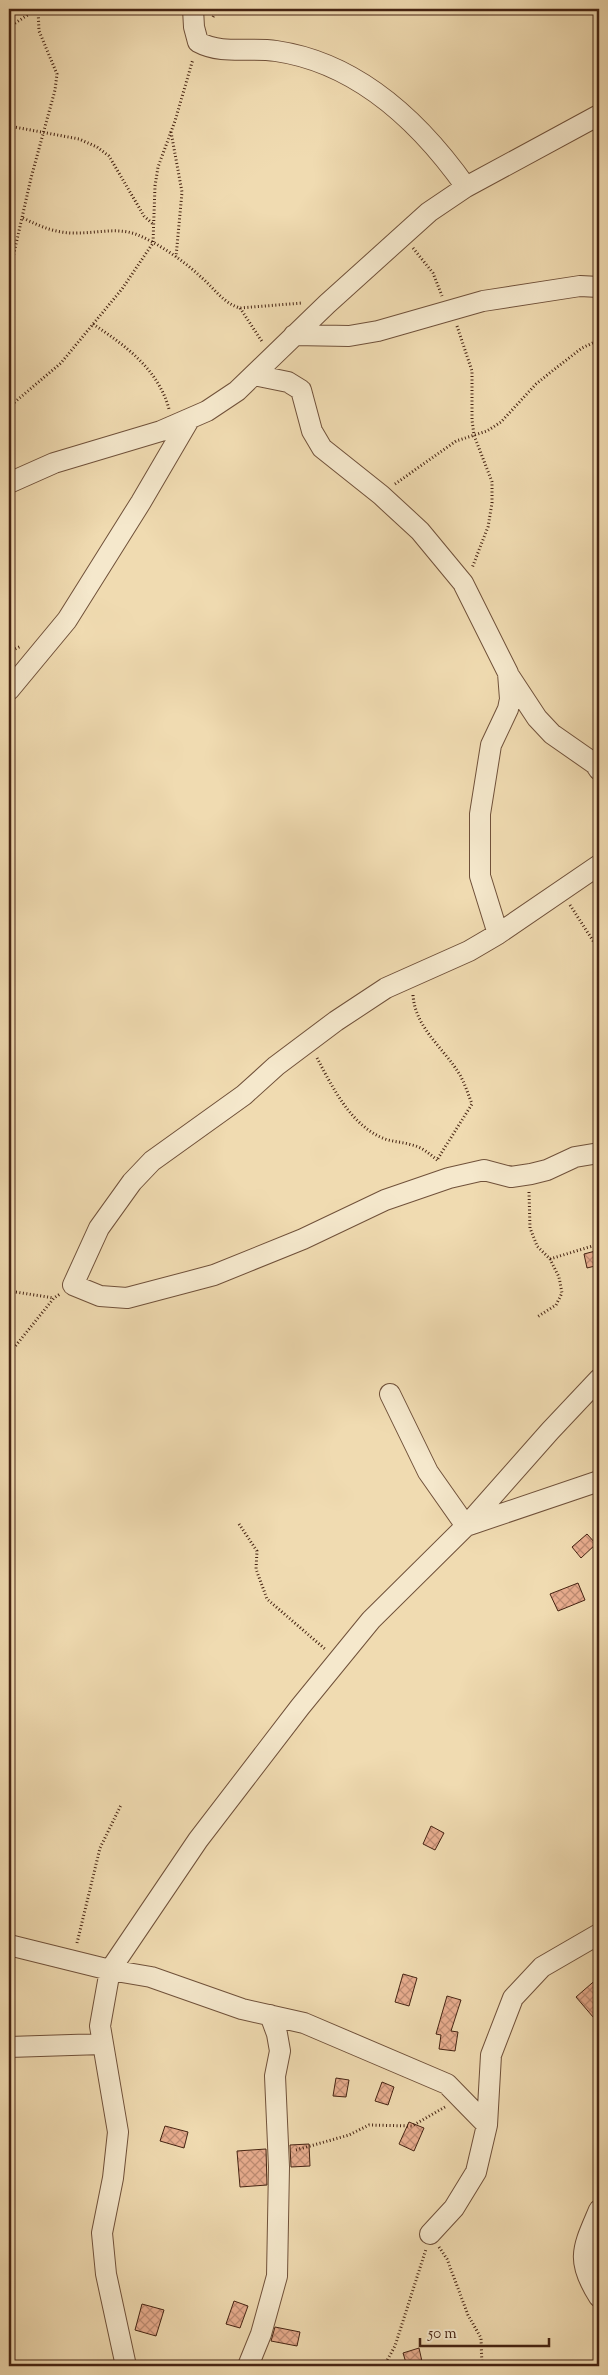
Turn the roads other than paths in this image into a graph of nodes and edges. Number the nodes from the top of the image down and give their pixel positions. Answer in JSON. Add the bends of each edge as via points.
{"nodes":[{"id":1,"x":193,"y":9,"type":"edge"},
{"id":2,"x":599,"y":115,"type":"edge"},
{"id":3,"x":466,"y":187,"type":"junction"},
{"id":4,"x":599,"y":287,"type":"edge"},
{"id":5,"x":294,"y":335,"type":"junction"},
{"id":6,"x":254,"y":375,"type":"junction"},
{"id":7,"x":182,"y":423,"type":"junction"},
{"id":8,"x":9,"y":483,"type":"edge"},
{"id":9,"x":508,"y":673,"type":"junction"},
{"id":10,"x":9,"y":690,"type":"edge"},
{"id":11,"x":599,"y":770,"type":"edge"},
{"id":12,"x":599,"y":865,"type":"edge"},
{"id":13,"x":498,"y":934,"type":"junction"},
{"id":14,"x":599,"y":1153,"type":"edge"},
{"id":15,"x":599,"y":1379,"type":"edge"},
{"id":16,"x":390,"y":1394,"type":"dead end"},
{"id":17,"x":599,"y":1481,"type":"edge"},
{"id":18,"x":466,"y":1526,"type":"junction"},
{"id":19,"x":599,"y":1934,"type":"edge"},
{"id":20,"x":9,"y":1945,"type":"edge"},
{"id":21,"x":110,"y":1970,"type":"junction"},
{"id":22,"x":270,"y":2015,"type":"junction"},
{"id":23,"x":102,"y":2044,"type":"junction"},
{"id":24,"x":9,"y":2047,"type":"edge"},
{"id":25,"x":488,"y":2125,"type":"junction"},
{"id":26,"x":599,"y":2210,"type":"edge"},
{"id":27,"x":430,"y":2234,"type":"road end"},
{"id":28,"x":599,"y":2297,"type":"edge"},
{"id":29,"x":126,"y":2366,"type":"edge"},
{"id":30,"x":248,"y":2366,"type":"edge"}],
"edges":[{"from":1,"to":3,"type":"street","via":[[198,42],[208,48],[276,51],[307,58],[370,88],[402,112],[426,136]]},
{"from":2,"to":3,"type":"street"},
{"from":3,"to":5,"type":"street","via":[[429,212]]},
{"from":4,"to":5,"type":"street","via":[[526,292],[369,332],[341,336]]},
{"from":5,"to":6,"type":"street"},
{"from":6,"to":7,"type":"street","via":[[237,391]]},
{"from":6,"to":9,"type":"street","via":[[288,382],[301,390],[312,431],[322,448],[420,531],[463,583]]},
{"from":7,"to":8,"type":"street","via":[[54,463]]},
{"from":7,"to":10,"type":"street","via":[[141,502],[67,620]]},
{"from":9,"to":11,"type":"street","via":[[537,718],[552,734]]},
{"from":9,"to":13,"type":"street","via":[[508,710],[491,745],[480,814],[480,876]]},
{"from":12,"to":13,"type":"street"},
{"from":13,"to":14,"type":"street","via":[[469,951],[386,988],[336,1021],[276,1066],[244,1095],[152,1161],[132,1182],[99,1228],[73,1285],[100,1296],[127,1298],[214,1275],[303,1239],[385,1200],[449,1178],[484,1170],[511,1177],[531,1174],[575,1157]]},
{"from":15,"to":18,"type":"street"},
{"from":16,"to":18,"type":"street","via":[[428,1472]]},
{"from":17,"to":18,"type":"street"},
{"from":18,"to":21,"type":"street","via":[[371,1620],[338,1661],[198,1840]]},
{"from":19,"to":25,"type":"street","via":[[542,1967],[513,1998],[491,2055]]},
{"from":20,"to":21,"type":"street"},
{"from":21,"to":22,"type":"street","via":[[151,1977],[212,2000]]},
{"from":21,"to":23,"type":"street","via":[[100,2026]]},
{"from":22,"to":25,"type":"street","via":[[304,2023],[447,2084]]},
{"from":22,"to":30,"type":"street","via":[[280,2050],[276,2076],[277,2276],[261,2334]]},
{"from":23,"to":24,"type":"street"},
{"from":23,"to":29,"type":"street","via":[[118,2132],[102,2233],[106,2274]]},
{"from":25,"to":27,"type":"street","via":[[476,2172],[454,2208]]},
{"from":26,"to":28,"type":"street","via":[[584,2244],[583,2267]]}]}
